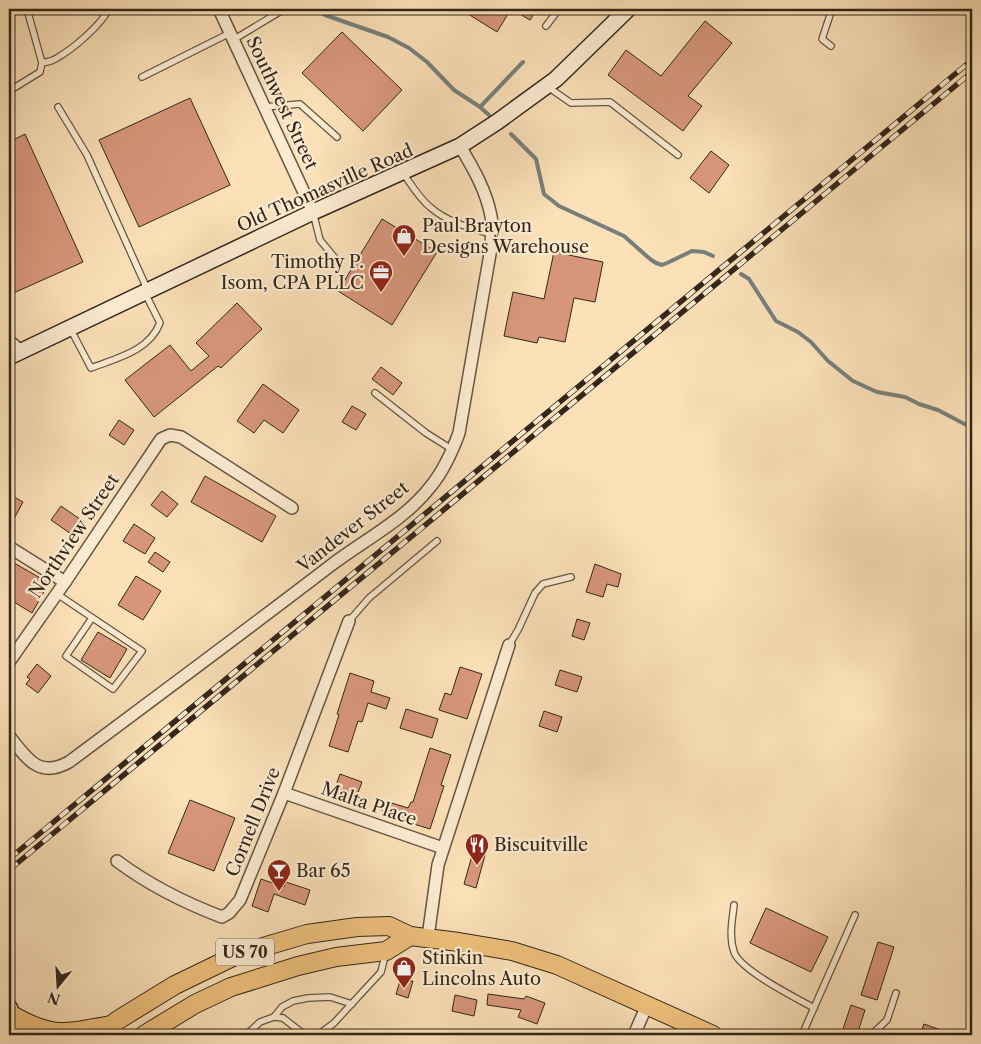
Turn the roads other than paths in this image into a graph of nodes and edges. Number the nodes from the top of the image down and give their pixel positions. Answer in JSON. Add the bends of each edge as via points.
{"nodes":[{"id":1,"x":27,"y":9,"type":"edge"},
{"id":2,"x":109,"y":9,"type":"edge"},
{"id":3,"x":219,"y":9,"type":"edge"},
{"id":4,"x":559,"y":9,"type":"edge"},
{"id":5,"x":628,"y":9,"type":"edge"},
{"id":6,"x":832,"y":9,"type":"edge"},
{"id":7,"x":281,"y":12,"type":"dead end"},
{"id":8,"x":546,"y":26,"type":"dead end"},
{"id":9,"x":232,"y":37,"type":"junction"},
{"id":10,"x":831,"y":46,"type":"dead end"},
{"id":11,"x":42,"y":63,"type":"junction"},
{"id":12,"x":142,"y":77,"type":"dead end"},
{"id":13,"x":546,"y":86,"type":"junction"},
{"id":14,"x":9,"y":91,"type":"edge"},
{"id":15,"x":58,"y":107,"type":"dead end"},
{"id":16,"x":264,"y":107,"type":"junction"},
{"id":17,"x":337,"y":137,"type":"dead end"},
{"id":18,"x":460,"y":146,"type":"junction"},
{"id":19,"x":678,"y":155,"type":"dead end"},
{"id":20,"x":403,"y":173,"type":"junction"},
{"id":21,"x":313,"y":212,"type":"junction"},
{"id":22,"x":491,"y":234,"type":"junction"},
{"id":23,"x":335,"y":258,"type":"dead end"},
{"id":24,"x":146,"y":291,"type":"junction"},
{"id":25,"x":70,"y":328,"type":"junction"},
{"id":26,"x":9,"y":341,"type":"edge"},
{"id":27,"x":15,"y":354,"type":"edge"},
{"id":28,"x":375,"y":392,"type":"dead end"},
{"id":29,"x":453,"y":450,"type":"junction"},
{"id":30,"x":292,"y":508,"type":"dead end"},
{"id":31,"x":437,"y":541,"type":"dead end"},
{"id":32,"x":9,"y":547,"type":"edge"},
{"id":33,"x":571,"y":577,"type":"dead end"},
{"id":34,"x":65,"y":582,"type":"junction"},
{"id":35,"x":57,"y":594,"type":"junction"},
{"id":36,"x":92,"y":618,"type":"junction"},
{"id":37,"x":349,"y":621,"type":"joint"},
{"id":38,"x":508,"y":645,"type":"joint"},
{"id":39,"x":9,"y":662,"type":"edge"},
{"id":40,"x":9,"y":736,"type":"edge"},
{"id":41,"x":284,"y":793,"type":"junction"},
{"id":42,"x":443,"y":848,"type":"junction"},
{"id":43,"x":117,"y":861,"type":"dead end"},
{"id":44,"x":734,"y":905,"type":"dead end"},
{"id":45,"x":855,"y":915,"type":"dead end"},
{"id":46,"x":419,"y":936,"type":"junction"},
{"id":47,"x":386,"y":951,"type":"junction"},
{"id":48,"x":896,"y":993,"type":"dead end"},
{"id":49,"x":352,"y":1004,"type":"junction"},
{"id":50,"x":646,"y":1005,"type":"junction"},
{"id":51,"x":814,"y":1008,"type":"junction"},
{"id":52,"x":10,"y":1011,"type":"edge"},
{"id":53,"x":274,"y":1017,"type":"junction"},
{"id":54,"x":104,"y":1030,"type":"edge"},
{"id":55,"x":296,"y":1033,"type":"edge"},
{"id":56,"x":249,"y":1034,"type":"edge"},
{"id":57,"x":21,"y":1035,"type":"edge"},
{"id":58,"x":144,"y":1035,"type":"edge"},
{"id":59,"x":634,"y":1035,"type":"edge"},
{"id":60,"x":713,"y":1035,"type":"edge"},
{"id":61,"x":802,"y":1035,"type":"edge"},
{"id":62,"x":871,"y":1035,"type":"edge"}],
"edges":[{"from":1,"to":11,"type":"lane"},
{"from":2,"to":11,"type":"lane","via":[[82,39],[56,59]]},
{"from":3,"to":9,"type":"street","name":"Southwest Street"},
{"from":4,"to":8,"type":"lane"},
{"from":5,"to":13,"type":"street","name":"Old Thomasville Road"},
{"from":6,"to":10,"type":"lane","via":[[822,38]]},
{"from":7,"to":9,"type":"lane"},
{"from":9,"to":12,"type":"lane"},
{"from":9,"to":16,"type":"street","name":"Southwest Street"},
{"from":11,"to":14,"type":"lane","via":[[40,72]]},
{"from":13,"to":18,"type":"street","name":"Old Thomasville Road"},
{"from":13,"to":19,"type":"lane","via":[[571,103],[610,102]]},
{"from":15,"to":24,"type":"lane","via":[[87,155]]},
{"from":16,"to":17,"type":"lane","via":[[300,104]]},
{"from":16,"to":21,"type":"street","name":"Southwest Street"},
{"from":18,"to":20,"type":"street","name":"Old Thomasville Road"},
{"from":18,"to":22,"type":"street","name":"Vandever Street","via":[[485,195]]},
{"from":20,"to":21,"type":"street","name":"Old Thomasville Road"},
{"from":20,"to":22,"type":"lane","via":[[430,207],[460,225]]},
{"from":21,"to":23,"type":"lane","via":[[320,240]]},
{"from":21,"to":24,"type":"street","name":"Old Thomasville Road"},
{"from":22,"to":29,"type":"street","name":"Vandever Street","via":[[462,414]]},
{"from":24,"to":25,"type":"street","name":"Old Thomasville Road"},
{"from":24,"to":25,"type":"lane","via":[[160,323],[143,345],[130,353],[91,368]]},
{"from":25,"to":27,"type":"street","name":"Old Thomasville Road"},
{"from":26,"to":27,"type":"street"},
{"from":28,"to":29,"type":"lane"},
{"from":29,"to":40,"type":"street","name":"Vandever Street","via":[[431,487],[410,508],[69,762],[57,768],[40,768],[30,762]]},
{"from":30,"to":34,"type":"street","name":"Northview Street","via":[[181,437],[170,435],[161,439]]},
{"from":31,"to":37,"type":"lane","via":[[369,598]]},
{"from":32,"to":34,"type":"street"},
{"from":33,"to":38,"type":"lane","via":[[543,584]]},
{"from":34,"to":35,"type":"street","name":"Northview Street"},
{"from":35,"to":36,"type":"lane"},
{"from":35,"to":39,"type":"street","name":"Northview Street"},
{"from":36,"to":36,"type":"lane","via":[[142,651],[113,689],[66,656]]},
{"from":37,"to":41,"type":"street","name":"Cornell Drive"},
{"from":38,"to":42,"type":"street"},
{"from":41,"to":42,"type":"street","name":"Malta Place"},
{"from":41,"to":43,"type":"street","name":"Cornell Drive","via":[[240,900],[222,917],[191,905]]},
{"from":42,"to":46,"type":"street"},
{"from":44,"to":51,"type":"lane","via":[[731,934],[735,954],[753,972]]},
{"from":45,"to":51,"type":"lane"},
{"from":46,"to":47,"type":"main road","number":"US 70"},
{"from":46,"to":50,"type":"main road","number":"US 70","via":[[512,951],[557,965]]},
{"from":46,"to":54,"type":"main road","number":"US 70","via":[[389,926],[357,927],[276,942],[239,954],[183,981]]},
{"from":47,"to":49,"type":"lane","via":[[381,972]]},
{"from":47,"to":58,"type":"main road","number":"US 70","via":[[298,966],[231,987],[195,1004]]},
{"from":48,"to":62,"type":"lane","via":[[886,1020]]},
{"from":49,"to":53,"type":"lane","via":[[330,998],[308,998],[282,1007]]},
{"from":49,"to":55,"type":"lane","via":[[322,1032],[311,1035]]},
{"from":50,"to":59,"type":"street"},
{"from":50,"to":60,"type":"main road","number":"US 70"},
{"from":51,"to":61,"type":"lane"},
{"from":52,"to":54,"type":"main road","via":[[28,1024],[58,1033]]},
{"from":52,"to":57,"type":"street"},
{"from":53,"to":55,"type":"lane","via":[[282,1018]]},
{"from":53,"to":56,"type":"lane","via":[[260,1022]]}]}
